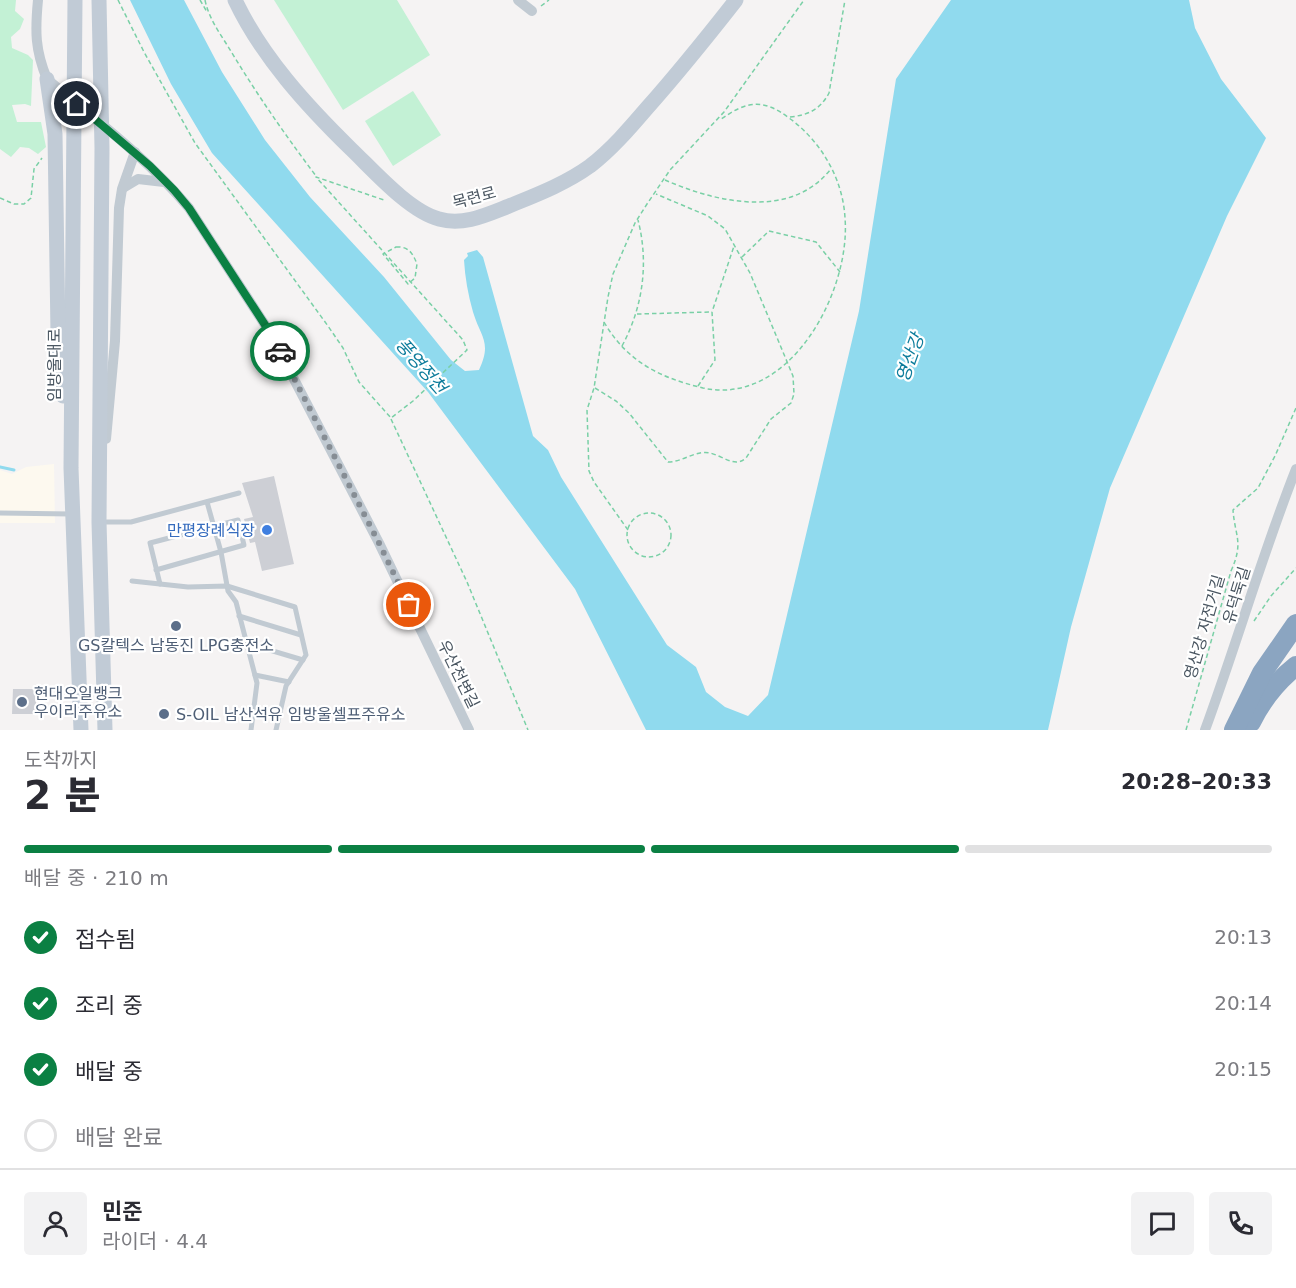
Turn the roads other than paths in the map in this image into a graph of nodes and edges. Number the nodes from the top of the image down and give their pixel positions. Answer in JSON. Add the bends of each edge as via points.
{"nodes":[{"id":1,"x":38,"y":0,"type":"edge"},
{"id":2,"x":75,"y":0,"type":"edge"},
{"id":3,"x":99,"y":0,"type":"edge"},
{"id":4,"x":235,"y":0,"type":"edge"},
{"id":5,"x":518,"y":0,"type":"edge"},
{"id":6,"x":736,"y":0,"type":"edge"},
{"id":7,"x":532,"y":11,"type":"dead end"},
{"id":8,"x":47,"y":79,"type":"junction"},
{"id":9,"x":135,"y":153,"type":"junction"},
{"id":10,"x":167,"y":183,"type":"junction"},
{"id":11,"x":123,"y":188,"type":"junction"},
{"id":12,"x":71,"y":468,"type":"junction"},
{"id":13,"x":1296,"y":470,"type":"edge"},
{"id":14,"x":238,"y":493,"type":"dead end"},
{"id":15,"x":207,"y":502,"type":"junction"},
{"id":16,"x":0,"y":513,"type":"edge"},
{"id":17,"x":73,"y":514,"type":"junction"},
{"id":18,"x":99,"y":518,"type":"junction"},
{"id":19,"x":214,"y":527,"type":"junction"},
{"id":20,"x":221,"y":552,"type":"junction"},
{"id":21,"x":156,"y":570,"type":"junction"},
{"id":22,"x":132,"y":581,"type":"dead end"},
{"id":23,"x":160,"y":584,"type":"junction"},
{"id":24,"x":227,"y":586,"type":"junction"},
{"id":25,"x":239,"y":616,"type":"junction"},
{"id":26,"x":1296,"y":624,"type":"edge"},
{"id":27,"x":302,"y":635,"type":"junction"},
{"id":28,"x":246,"y":643,"type":"junction"},
{"id":29,"x":303,"y":660,"type":"junction"},
{"id":30,"x":1296,"y":666,"type":"edge"},
{"id":31,"x":255,"y":675,"type":"junction"},
{"id":32,"x":289,"y":682,"type":"junction"},
{"id":33,"x":81,"y":730,"type":"edge"},
{"id":34,"x":105,"y":730,"type":"edge"},
{"id":35,"x":251,"y":730,"type":"edge"},
{"id":36,"x":276,"y":730,"type":"edge"},
{"id":37,"x":469,"y":730,"type":"edge"},
{"id":38,"x":1205,"y":730,"type":"edge"},
{"id":39,"x":1234,"y":730,"type":"edge"},
{"id":40,"x":1247,"y":730,"type":"edge"}],
"edges":[{"from":1,"to":8,"type":"street","via":[[36,42]]},
{"from":2,"to":12,"type":"main road","name":"임방울대로"},
{"from":3,"to":18,"type":"main road"},
{"from":4,"to":6,"type":"main road","name":"목련로","via":[[283,74],[326,125],[393,189],[423,212],[451,222],[485,216],[552,188],[590,166],[616,143],[686,64]]},
{"from":5,"to":7,"type":"street"},
{"from":8,"to":9,"type":"street","name":"우산천변길"},
{"from":8,"to":12,"type":"main road","via":[[55,134],[58,334]]},
{"from":9,"to":10,"type":"street","name":"우산천변길"},
{"from":9,"to":11,"type":"street"},
{"from":10,"to":11,"type":"street","via":[[138,179]]},
{"from":10,"to":37,"type":"street","name":"우산천변길","via":[[189,208],[269,331],[379,543]]},
{"from":11,"to":18,"type":"street","via":[[115,341]]},
{"from":12,"to":17,"type":"main road","name":"임방울대로"},
{"from":13,"to":38,"type":"street","name":"유덕둑길","via":[[1270,533],[1235,649]]},
{"from":14,"to":15,"type":"lane"},
{"from":15,"to":18,"type":"lane","via":[[131,522]]},
{"from":15,"to":19,"type":"lane"},
{"from":16,"to":17,"type":"lane"},
{"from":17,"to":33,"type":"main road","name":"임방울대로"},
{"from":18,"to":34,"type":"main road"},
{"from":19,"to":20,"type":"lane"},
{"from":19,"to":20,"type":"lane","via":[[238,520],[244,545]]},
{"from":19,"to":21,"type":"lane","via":[[150,543]]},
{"from":20,"to":21,"type":"lane"},
{"from":20,"to":24,"type":"lane"},
{"from":21,"to":23,"type":"lane"},
{"from":22,"to":23,"type":"lane"},
{"from":23,"to":24,"type":"lane"},
{"from":24,"to":25,"type":"lane"},
{"from":24,"to":27,"type":"lane","via":[[295,607]]},
{"from":25,"to":27,"type":"lane"},
{"from":25,"to":28,"type":"lane"},
{"from":26,"to":39,"type":"highway","via":[[1262,673]]},
{"from":27,"to":29,"type":"lane","via":[[306,656]]},
{"from":28,"to":29,"type":"lane"},
{"from":28,"to":31,"type":"lane"},
{"from":29,"to":32,"type":"lane"},
{"from":30,"to":40,"type":"highway","via":[[1281,678]]},
{"from":31,"to":32,"type":"lane"},
{"from":31,"to":35,"type":"lane"},
{"from":32,"to":36,"type":"lane"}]}
